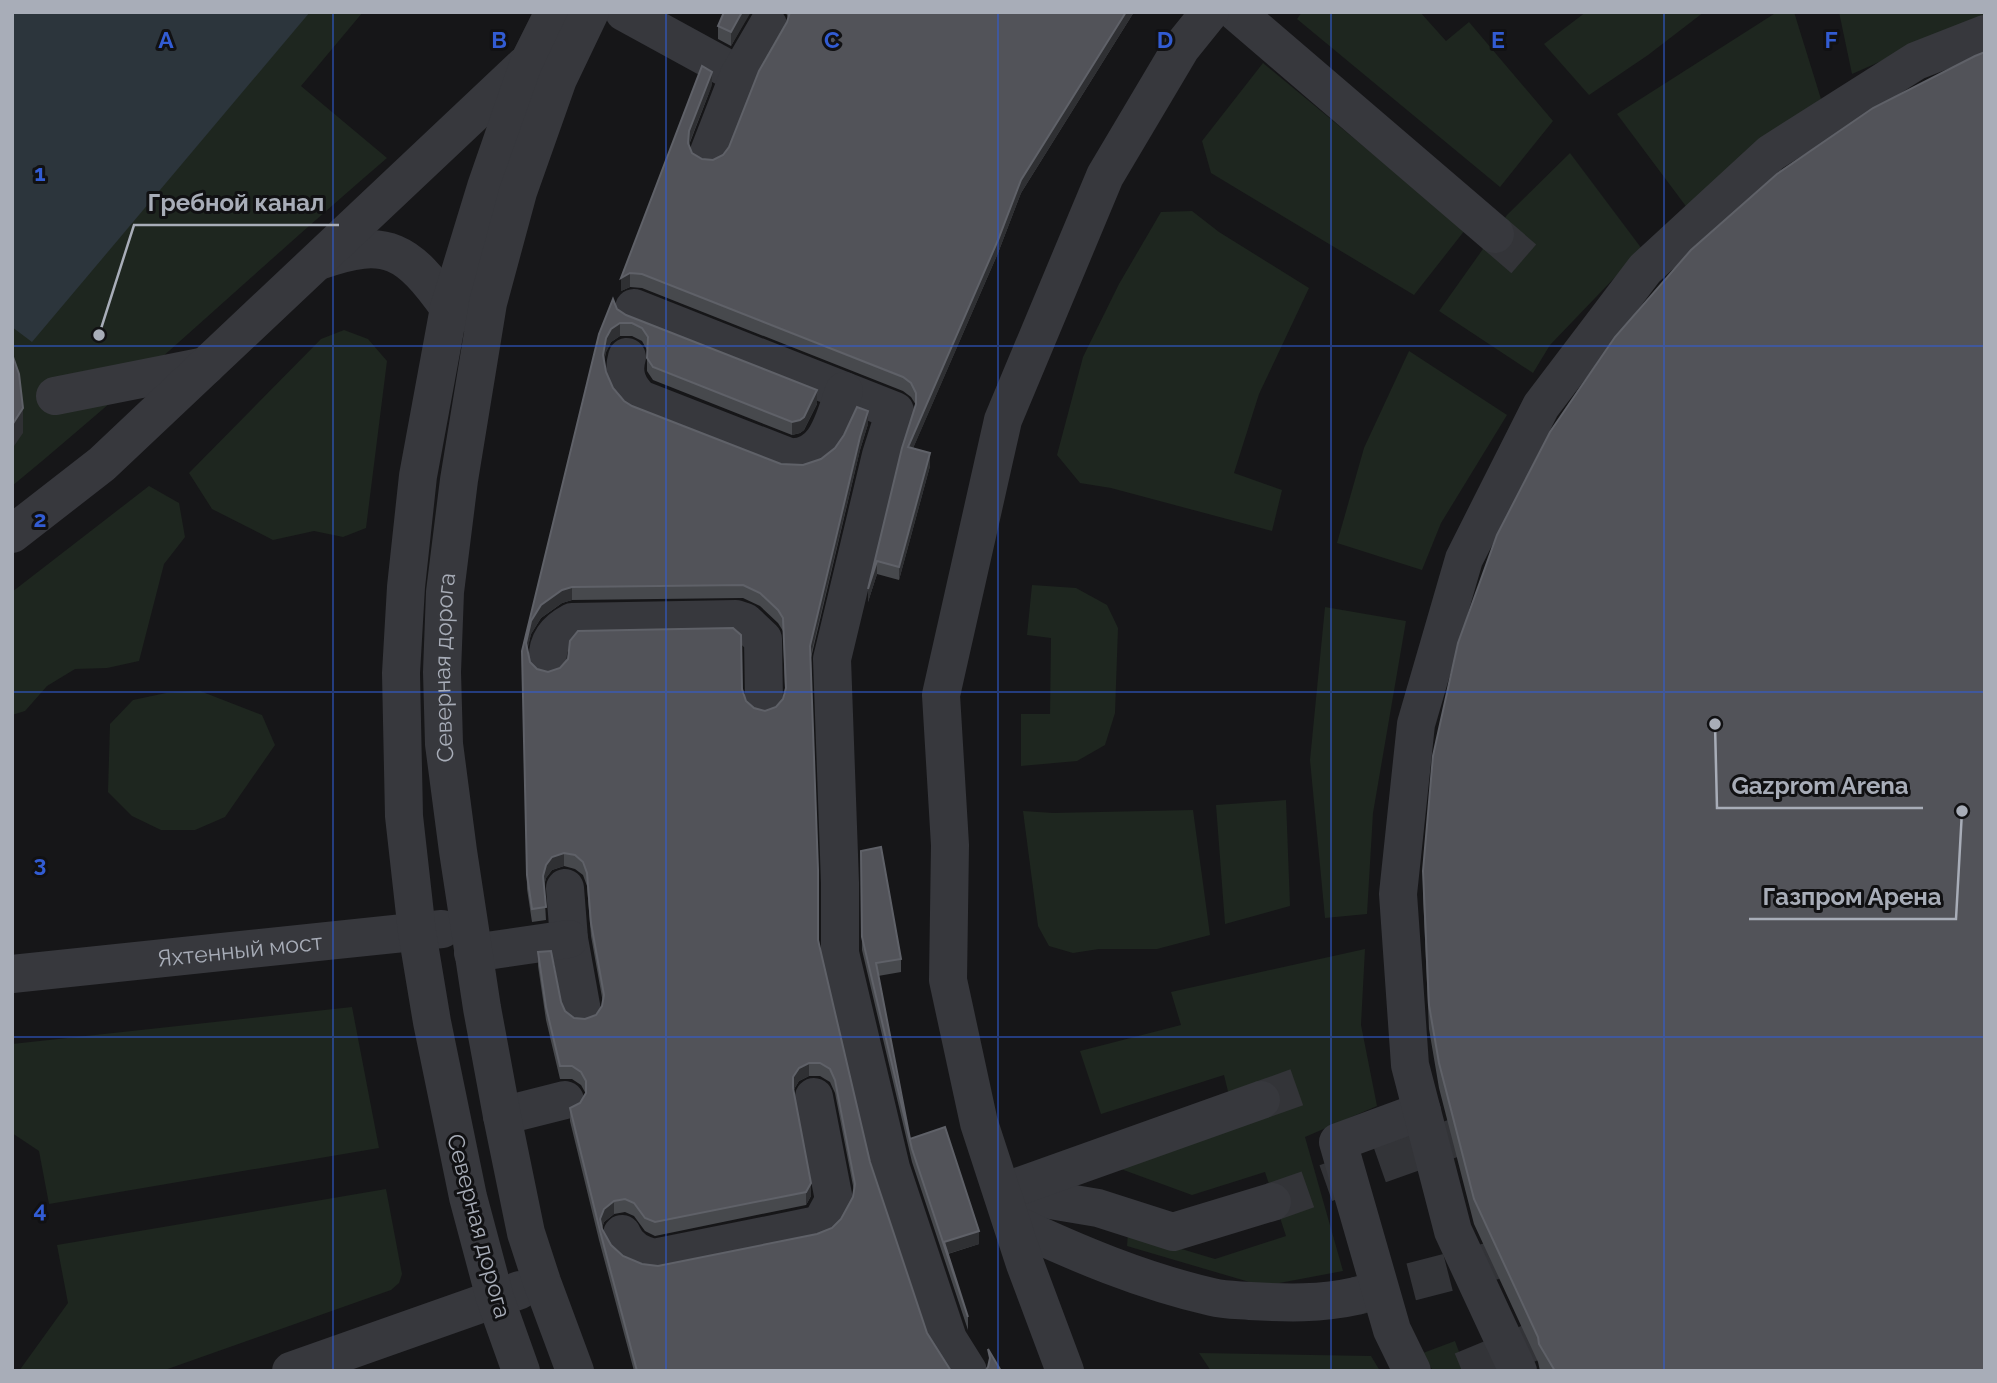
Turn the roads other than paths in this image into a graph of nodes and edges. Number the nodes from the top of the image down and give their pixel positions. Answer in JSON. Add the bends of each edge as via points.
{"nodes":[{"id":1,"x":554,"y":12,"type":"edge"},
{"id":2,"x":590,"y":12,"type":"edge"},
{"id":3,"x":624,"y":12,"type":"edge"},
{"id":4,"x":1210,"y":12,"type":"edge"},
{"id":5,"x":1236,"y":12,"type":"edge"},
{"id":6,"x":768,"y":25,"type":"dead end"},
{"id":7,"x":1985,"y":34,"type":"edge"},
{"id":8,"x":548,"y":61,"type":"junction"},
{"id":9,"x":739,"y":75,"type":"junction"},
{"id":10,"x":709,"y":152,"type":"dead end"},
{"id":11,"x":1496,"y":234,"type":"tunnel mouth"},
{"id":12,"x":317,"y":262,"type":"junction"},
{"id":13,"x":634,"y":308,"type":"dead end"},
{"id":14,"x":467,"y":312,"type":"junction"},
{"id":15,"x":626,"y":360,"type":"dead end"},
{"id":16,"x":205,"y":366,"type":"junction"},
{"id":17,"x":844,"y":391,"type":"junction"},
{"id":18,"x":55,"y":396,"type":"dead end"},
{"id":19,"x":12,"y":534,"type":"edge"},
{"id":20,"x":547,"y":658,"type":"dead end"},
{"id":21,"x":764,"y":702,"type":"dead end"},
{"id":22,"x":565,"y":888,"type":"dead end"},
{"id":23,"x":417,"y":932,"type":"junction"},
{"id":24,"x":471,"y":939,"type":"junction"},
{"id":25,"x":569,"y":939,"type":"junction"},
{"id":26,"x":12,"y":974,"type":"edge"},
{"id":27,"x":582,"y":1011,"type":"dead end"},
{"id":28,"x":814,"y":1097,"type":"dead end"},
{"id":29,"x":565,"y":1100,"type":"dead end"},
{"id":30,"x":1261,"y":1100,"type":"tunnel mouth"},
{"id":31,"x":1422,"y":1111,"type":"junction"},
{"id":32,"x":502,"y":1116,"type":"junction"},
{"id":33,"x":1272,"y":1202,"type":"tunnel mouth"},
{"id":34,"x":1007,"y":1208,"type":"junction"},
{"id":35,"x":622,"y":1236,"type":"dead end"},
{"id":36,"x":542,"y":1282,"type":"junction"},
{"id":37,"x":1356,"y":1296,"type":"tunnel mouth"},
{"id":38,"x":495,"y":1298,"type":"junction"},
{"id":39,"x":291,"y":1371,"type":"edge"},
{"id":40,"x":521,"y":1371,"type":"edge"},
{"id":41,"x":575,"y":1371,"type":"edge"},
{"id":42,"x":968,"y":1371,"type":"edge"},
{"id":43,"x":1065,"y":1371,"type":"edge"},
{"id":44,"x":1412,"y":1371,"type":"edge"},
{"id":45,"x":1518,"y":1371,"type":"edge"}],
"edges":[{"from":1,"to":8,"type":"street","name":"Северная дорога"},
{"from":2,"to":8,"type":"street","name":"Северная дорога"},
{"from":3,"to":9,"type":"street"},
{"from":4,"to":34,"type":"street","via":[[1181,48],[1105,176],[1003,420],[940,695],[950,845],[948,979],[979,1123]]},
{"from":5,"to":11,"type":"street"},
{"from":6,"to":9,"type":"street"},
{"from":7,"to":31,"type":"street","via":[[1916,61],[1771,153],[1645,269],[1541,406],[1464,559],[1416,724],[1398,894],[1410,1065]]},
{"from":8,"to":12,"type":"street"},
{"from":8,"to":14,"type":"street","name":"Северная дорога","via":[[486,187]]},
{"from":9,"to":10,"type":"street"},
{"from":12,"to":14,"type":"street","via":[[347,251],[374,248],[402,256]]},
{"from":12,"to":16,"type":"street"},
{"from":13,"to":17,"type":"street"},
{"from":14,"to":23,"type":"street","name":"Северная дорога","via":[[418,476],[406,587],[401,673],[404,816]]},
{"from":14,"to":24,"type":"street","name":"Северная дорога","via":[[459,480],[445,592],[442,672],[444,744]]},
{"from":15,"to":17,"type":"street","via":[[628,383],[640,399],[789,457],[799,458],[820,446],[830,432]]},
{"from":16,"to":18,"type":"street"},
{"from":16,"to":19,"type":"street","via":[[102,464]]},
{"from":17,"to":42,"type":"street","via":[[895,411],[832,659],[840,953],[891,1168],[948,1339]]},
{"from":20,"to":21,"type":"street","via":[[549,644],[572,622],[736,619],[763,639]]},
{"from":22,"to":25,"type":"street"},
{"from":23,"to":24,"type":"street","name":"Яхтенный мост"},
{"from":23,"to":26,"type":"street","name":"Яхтенный мост"},
{"from":23,"to":38,"type":"street","name":"Северная дорога","via":[[468,1197]]},
{"from":24,"to":25,"type":"street","name":"Яхтенный мост"},
{"from":24,"to":32,"type":"street","name":"Северная дорога"},
{"from":25,"to":27,"type":"street"},
{"from":28,"to":35,"type":"street","via":[[834,1200],[822,1222],[654,1258],[636,1251]]},
{"from":29,"to":32,"type":"street"},
{"from":30,"to":34,"type":"street"},
{"from":31,"to":44,"type":"street","via":[[1338,1142],[1392,1330]]},
{"from":31,"to":45,"type":"street","via":[[1453,1231]]},
{"from":32,"to":36,"type":"street","name":"Северная дорога"},
{"from":33,"to":34,"type":"street","via":[[1173,1231],[1098,1208]]},
{"from":34,"to":37,"type":"street","via":[[1056,1243],[1146,1279],[1215,1298],[1284,1303]]},
{"from":34,"to":43,"type":"street"},
{"from":36,"to":38,"type":"street"},
{"from":36,"to":41,"type":"street","name":"Северная дорога"},
{"from":38,"to":39,"type":"street"},
{"from":38,"to":40,"type":"street","name":"Северная дорога"}]}
